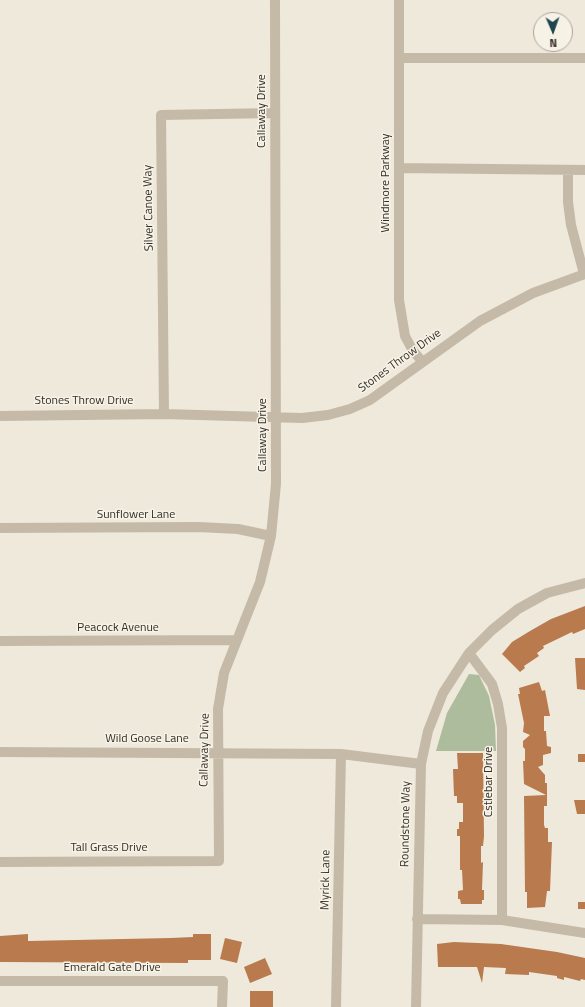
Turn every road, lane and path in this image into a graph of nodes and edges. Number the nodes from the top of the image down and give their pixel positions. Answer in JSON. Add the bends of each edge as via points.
{"nodes":[{"id":1,"x":275,"y":0,"type":"edge"},
{"id":2,"x":399,"y":0,"type":"edge"},
{"id":3,"x":399,"y":58,"type":"junction"},
{"id":4,"x":585,"y":58,"type":"edge"},
{"id":5,"x":275,"y":113,"type":"junction"},
{"id":6,"x":399,"y":168,"type":"junction"},
{"id":7,"x":568,"y":170,"type":"junction"},
{"id":8,"x":585,"y":170,"type":"edge"},
{"id":9,"x":584,"y":274,"type":"edge"},
{"id":10,"x":422,"y":361,"type":"junction"},
{"id":11,"x":164,"y":414,"type":"junction"},
{"id":12,"x":0,"y":416,"type":"edge"},
{"id":13,"x":276,"y":416,"type":"junction"},
{"id":14,"x":0,"y":528,"type":"edge"},
{"id":15,"x":271,"y":536,"type":"junction"},
{"id":16,"x":585,"y":583,"type":"edge"},
{"id":17,"x":236,"y":640,"type":"junction"},
{"id":18,"x":0,"y":641,"type":"edge"},
{"id":19,"x":469,"y":653,"type":"junction"},
{"id":20,"x":0,"y":752,"type":"edge"},
{"id":21,"x":217,"y":752,"type":"junction"},
{"id":22,"x":341,"y":754,"type":"junction"},
{"id":23,"x":421,"y":764,"type":"junction"},
{"id":24,"x":219,"y":861,"type":"joint"},
{"id":25,"x":0,"y":862,"type":"edge"},
{"id":26,"x":417,"y":919,"type":"junction"},
{"id":27,"x":502,"y":920,"type":"junction"},
{"id":28,"x":585,"y":933,"type":"edge"},
{"id":29,"x":0,"y":981,"type":"edge"},
{"id":30,"x":222,"y":1007,"type":"edge"},
{"id":31,"x":336,"y":1007,"type":"edge"},
{"id":32,"x":416,"y":1007,"type":"edge"}],
"edges":[{"from":1,"to":5,"type":"street","name":"Callaway Drive"},
{"from":2,"to":3,"type":"street","name":"Windmore Parkway"},
{"from":3,"to":4,"type":"street"},
{"from":3,"to":6,"type":"street","name":"Windmore Parkway"},
{"from":5,"to":11,"type":"street","name":"Silver Canoe Way","via":[[161,115]]},
{"from":5,"to":13,"type":"street","name":"Callaway Drive"},
{"from":6,"to":7,"type":"street"},
{"from":6,"to":10,"type":"street","name":"Windmore Parkway","via":[[400,316],[405,336]]},
{"from":7,"to":8,"type":"street"},
{"from":7,"to":9,"type":"street","via":[[571,225]]},
{"from":9,"to":10,"type":"street","name":"Stones Throw Drive","via":[[533,292],[480,321]]},
{"from":10,"to":13,"type":"street","name":"Stones Throw Drive","via":[[384,391],[350,409],[302,418]]},
{"from":11,"to":12,"type":"street","name":"Stones Throw Drive"},
{"from":11,"to":13,"type":"street","name":"Stones Throw Drive"},
{"from":13,"to":15,"type":"street","name":"Callaway Drive","via":[[276,484]]},
{"from":14,"to":15,"type":"street","name":"Sunflower Lane","via":[[198,527],[238,529]]},
{"from":15,"to":17,"type":"street","name":"Callaway Drive","via":[[260,582]]},
{"from":16,"to":19,"type":"street","name":"Roundstone Way","via":[[547,593],[518,609]]},
{"from":17,"to":18,"type":"street","name":"Peacock Avenue"},
{"from":17,"to":21,"type":"street","name":"Callaway Drive","via":[[224,673],[218,709]]},
{"from":19,"to":23,"type":"street","name":"Roundstone Way","via":[[442,693],[428,731]]},
{"from":19,"to":27,"type":"street","name":"Cstlebar Drive","via":[[492,684],[502,728]]},
{"from":20,"to":21,"type":"street","name":"Wild Goose Lane"},
{"from":21,"to":22,"type":"street","name":"Wild Goose Lane"},
{"from":21,"to":24,"type":"street","name":"Callaway Drive"},
{"from":22,"to":23,"type":"street","name":"Wild Goose Lane"},
{"from":22,"to":31,"type":"street","name":"Myrick Lane"},
{"from":23,"to":26,"type":"street","name":"Roundstone Way"},
{"from":24,"to":25,"type":"street","name":"Tall Grass Drive"},
{"from":26,"to":27,"type":"street"},
{"from":26,"to":32,"type":"street","name":"Roundstone Way"},
{"from":27,"to":28,"type":"street"},
{"from":29,"to":30,"type":"street","name":"Emerald Gate Drive","via":[[223,981]]}]}
